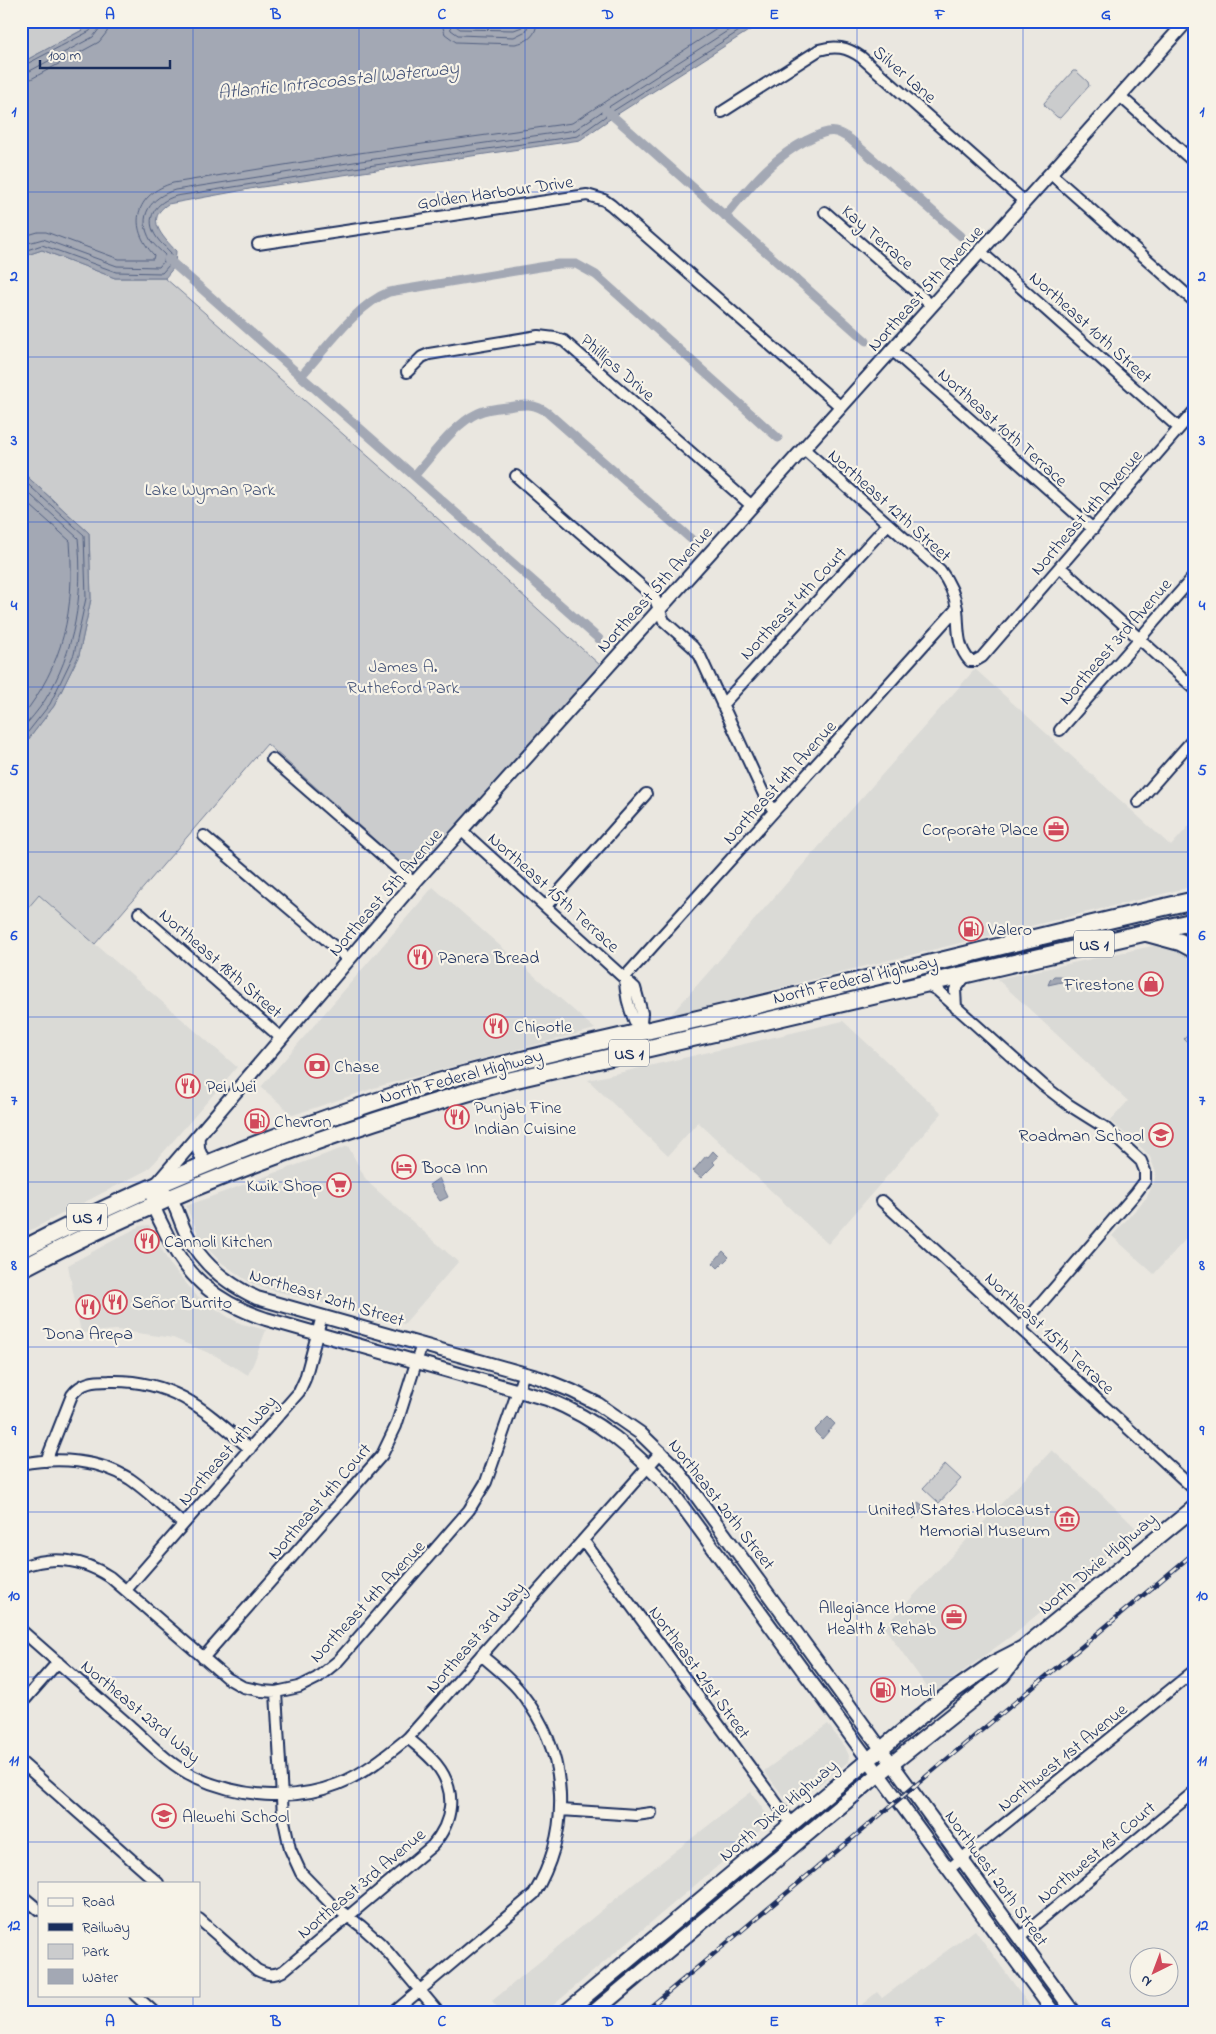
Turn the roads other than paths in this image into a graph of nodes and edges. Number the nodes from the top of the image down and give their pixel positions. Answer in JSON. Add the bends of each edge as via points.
{"nodes":[{"id":1,"x":1187,"y":21,"type":"edge"},
{"id":2,"x":1195,"y":28,"type":"edge"},
{"id":3,"x":1120,"y":96,"type":"junction"},
{"id":4,"x":722,"y":112,"type":"dead end"},
{"id":5,"x":1195,"y":163,"type":"edge"},
{"id":6,"x":1051,"y":174,"type":"junction"},
{"id":7,"x":1025,"y":202,"type":"junction"},
{"id":8,"x":825,"y":212,"type":"dead end"},
{"id":9,"x":258,"y":244,"type":"dead end"},
{"id":10,"x":981,"y":252,"type":"junction"},
{"id":11,"x":1195,"y":302,"type":"edge"},
{"id":12,"x":932,"y":306,"type":"junction"},
{"id":13,"x":892,"y":350,"type":"junction"},
{"id":14,"x":407,"y":372,"type":"dead end"},
{"id":15,"x":841,"y":407,"type":"junction"},
{"id":16,"x":1195,"y":410,"type":"edge"},
{"id":17,"x":1179,"y":428,"type":"junction"},
{"id":18,"x":804,"y":449,"type":"junction"},
{"id":19,"x":516,"y":476,"type":"dead end"},
{"id":20,"x":752,"y":506,"type":"junction"},
{"id":21,"x":888,"y":524,"type":"junction"},
{"id":22,"x":1093,"y":529,"type":"junction"},
{"id":23,"x":1060,"y":567,"type":"junction"},
{"id":24,"x":1195,"y":574,"type":"edge"},
{"id":25,"x":957,"y":608,"type":"junction"},
{"id":26,"x":659,"y":610,"type":"junction"},
{"id":27,"x":1139,"y":638,"type":"junction"},
{"id":28,"x":982,"y":657,"type":"joint"},
{"id":29,"x":1195,"y":688,"type":"edge"},
{"id":30,"x":722,"y":705,"type":"junction"},
{"id":31,"x":1060,"y":730,"type":"dead end"},
{"id":32,"x":1195,"y":737,"type":"edge"},
{"id":33,"x":272,"y":759,"type":"dead end"},
{"id":34,"x":646,"y":794,"type":"dead end"},
{"id":35,"x":1138,"y":802,"type":"dead end"},
{"id":36,"x":774,"y":811,"type":"junction"},
{"id":37,"x":461,"y":830,"type":"junction"},
{"id":38,"x":204,"y":836,"type":"dead end"},
{"id":39,"x":414,"y":883,"type":"junction"},
{"id":40,"x":1195,"y":900,"type":"edge"},
{"id":41,"x":546,"y":906,"type":"junction"},
{"id":42,"x":1170,"y":906,"type":"junction"},
{"id":43,"x":139,"y":913,"type":"dead end"},
{"id":44,"x":1195,"y":921,"type":"edge"},
{"id":45,"x":1151,"y":931,"type":"junction"},
{"id":46,"x":1195,"y":950,"type":"edge"},
{"id":47,"x":962,"y":957,"type":"junction"},
{"id":48,"x":348,"y":960,"type":"junction"},
{"id":49,"x":967,"y":974,"type":"junction"},
{"id":50,"x":625,"y":977,"type":"junction"},
{"id":51,"x":950,"y":978,"type":"junction"},
{"id":52,"x":925,"y":983,"type":"junction"},
{"id":53,"x":956,"y":1008,"type":"junction"},
{"id":54,"x":670,"y":1026,"type":"junction"},
{"id":55,"x":640,"y":1032,"type":"junction"},
{"id":56,"x":282,"y":1038,"type":"junction"},
{"id":57,"x":646,"y":1049,"type":"junction"},
{"id":58,"x":617,"y":1056,"type":"junction"},
{"id":59,"x":507,"y":1063,"type":"junction"},
{"id":60,"x":512,"y":1080,"type":"junction"},
{"id":61,"x":416,"y":1088,"type":"junction"},
{"id":62,"x":397,"y":1113,"type":"junction"},
{"id":63,"x":322,"y":1120,"type":"junction"},
{"id":64,"x":198,"y":1136,"type":"junction"},
{"id":65,"x":327,"y":1136,"type":"junction"},
{"id":66,"x":208,"y":1163,"type":"junction"},
{"id":67,"x":154,"y":1187,"type":"junction"},
{"id":68,"x":170,"y":1197,"type":"junction"},
{"id":69,"x":882,"y":1201,"type":"dead end"},
{"id":70,"x":153,"y":1205,"type":"junction"},
{"id":71,"x":21,"y":1250,"type":"edge"},
{"id":72,"x":21,"y":1269,"type":"edge"},
{"id":73,"x":216,"y":1272,"type":"junction"},
{"id":74,"x":204,"y":1286,"type":"junction"},
{"id":75,"x":322,"y":1316,"type":"junction"},
{"id":76,"x":1020,"y":1328,"type":"junction"},
{"id":77,"x":317,"y":1333,"type":"junction"},
{"id":78,"x":422,"y":1344,"type":"junction"},
{"id":79,"x":417,"y":1362,"type":"junction"},
{"id":80,"x":524,"y":1373,"type":"junction"},
{"id":81,"x":517,"y":1390,"type":"junction"},
{"id":82,"x":250,"y":1449,"type":"junction"},
{"id":83,"x":661,"y":1452,"type":"junction"},
{"id":84,"x":46,"y":1461,"type":"junction"},
{"id":85,"x":21,"y":1464,"type":"edge"},
{"id":86,"x":649,"y":1466,"type":"junction"},
{"id":87,"x":1195,"y":1490,"type":"edge"},
{"id":88,"x":1195,"y":1507,"type":"edge"},
{"id":89,"x":183,"y":1524,"type":"junction"},
{"id":90,"x":583,"y":1540,"type":"junction"},
{"id":91,"x":21,"y":1567,"type":"edge"},
{"id":92,"x":126,"y":1590,"type":"junction"},
{"id":93,"x":21,"y":1630,"type":"edge"},
{"id":94,"x":798,"y":1633,"type":"junction"},
{"id":95,"x":784,"y":1646,"type":"junction"},
{"id":96,"x":1023,"y":1648,"type":"junction"},
{"id":97,"x":481,"y":1655,"type":"junction"},
{"id":98,"x":203,"y":1658,"type":"junction"},
{"id":99,"x":58,"y":1662,"type":"junction"},
{"id":100,"x":1195,"y":1670,"type":"edge"},
{"id":101,"x":276,"y":1692,"type":"junction"},
{"id":102,"x":21,"y":1704,"type":"edge"},
{"id":103,"x":408,"y":1738,"type":"junction"},
{"id":104,"x":881,"y":1749,"type":"junction"},
{"id":105,"x":868,"y":1760,"type":"junction"},
{"id":106,"x":21,"y":1762,"type":"edge"},
{"id":107,"x":892,"y":1764,"type":"junction"},
{"id":108,"x":879,"y":1774,"type":"junction"},
{"id":109,"x":1195,"y":1791,"type":"edge"},
{"id":110,"x":282,"y":1795,"type":"junction"},
{"id":111,"x":560,"y":1810,"type":"junction"},
{"id":112,"x":651,"y":1813,"type":"dead end"},
{"id":113,"x":791,"y":1823,"type":"junction"},
{"id":114,"x":962,"y":1859,"type":"junction"},
{"id":115,"x":949,"y":1869,"type":"junction"},
{"id":116,"x":157,"y":1882,"type":"edge"},
{"id":117,"x":21,"y":1895,"type":"edge"},
{"id":118,"x":38,"y":1909,"type":"edge"},
{"id":119,"x":982,"y":1914,"type":"junction"},
{"id":120,"x":348,"y":1916,"type":"junction"},
{"id":121,"x":200,"y":1920,"type":"edge"},
{"id":122,"x":1009,"y":1924,"type":"junction"},
{"id":123,"x":668,"y":1926,"type":"junction"},
{"id":124,"x":1019,"y":1938,"type":"junction"},
{"id":125,"x":679,"y":1941,"type":"junction"},
{"id":126,"x":420,"y":1990,"type":"junction"},
{"id":127,"x":136,"y":1996,"type":"edge"},
{"id":128,"x":155,"y":2013,"type":"edge"},
{"id":129,"x":393,"y":2013,"type":"edge"},
{"id":130,"x":439,"y":2013,"type":"edge"},
{"id":131,"x":565,"y":2013,"type":"edge"},
{"id":132,"x":593,"y":2013,"type":"edge"},
{"id":133,"x":1054,"y":2013,"type":"edge"},
{"id":134,"x":1074,"y":2013,"type":"edge"}],
"edges":[{"from":1,"to":2,"type":"street"},
{"from":1,"to":3,"type":"street","name":"Northeast 5th Avenue"},
{"from":3,"to":5,"type":"street"},
{"from":3,"to":6,"type":"street","name":"Northeast 5th Avenue"},
{"from":4,"to":7,"type":"street","name":"Silver Lane","via":[[819,50],[846,48],[861,57]]},
{"from":6,"to":7,"type":"street","name":"Northeast 5th Avenue"},
{"from":6,"to":11,"type":"street"},
{"from":7,"to":10,"type":"street","name":"Northeast 5th Avenue"},
{"from":8,"to":12,"type":"street","name":"Kay Terrace"},
{"from":9,"to":15,"type":"street","name":"Golden Harbour Drive","via":[[596,197],[611,205]]},
{"from":10,"to":12,"type":"street","name":"Northeast 5th Avenue"},
{"from":10,"to":17,"type":"street","name":"Northeast 10th Street"},
{"from":12,"to":13,"type":"street","name":"Northeast 5th Avenue"},
{"from":13,"to":15,"type":"street","name":"Northeast 5th Avenue"},
{"from":13,"to":22,"type":"street","name":"Northeast 10th Terrace"},
{"from":14,"to":20,"type":"street","name":"Phillips Drive","via":[[429,354],[538,336],[564,341]]},
{"from":15,"to":18,"type":"street","name":"Northeast 5th Avenue"},
{"from":16,"to":17,"type":"street","name":"Northeast 4th Avenue"},
{"from":17,"to":22,"type":"street","name":"Northeast 4th Avenue"},
{"from":18,"to":20,"type":"street","name":"Northeast 5th Avenue"},
{"from":18,"to":21,"type":"street","name":"Northeast 12th Street"},
{"from":19,"to":26,"type":"street","via":[[654,597]]},
{"from":20,"to":26,"type":"street","name":"Northeast 5th Avenue"},
{"from":21,"to":25,"type":"street","name":"Northeast 12th Street","via":[[940,570],[950,585]]},
{"from":21,"to":30,"type":"street","name":"Northeast 4th Court"},
{"from":22,"to":23,"type":"street","name":"Northeast 4th Avenue"},
{"from":23,"to":27,"type":"street"},
{"from":23,"to":28,"type":"street","name":"Northeast 4th Avenue"},
{"from":24,"to":27,"type":"street","name":"Northeast 3rd Avenue"},
{"from":25,"to":28,"type":"street","name":"Northeast 12th Street","via":[[962,649],[970,661]]},
{"from":25,"to":36,"type":"street","name":"Northeast 4th Avenue"},
{"from":26,"to":30,"type":"street","via":[[664,621],[700,656]]},
{"from":26,"to":37,"type":"street","name":"Northeast 5th Avenue"},
{"from":27,"to":29,"type":"street"},
{"from":27,"to":31,"type":"street","name":"Northeast 3rd Avenue"},
{"from":30,"to":36,"type":"street"},
{"from":32,"to":35,"type":"street"},
{"from":33,"to":39,"type":"street"},
{"from":34,"to":41,"type":"street"},
{"from":36,"to":50,"type":"street","name":"Northeast 4th Avenue"},
{"from":37,"to":39,"type":"street","name":"Northeast 5th Avenue"},
{"from":37,"to":41,"type":"street","name":"Northeast 15th Terrace"},
{"from":38,"to":48,"type":"street"},
{"from":39,"to":48,"type":"street","name":"Northeast 5th Avenue"},
{"from":40,"to":42,"type":"main road","number":"US 1"},
{"from":41,"to":50,"type":"street","name":"Northeast 15th Terrace"},
{"from":42,"to":44,"type":"main road"},
{"from":42,"to":45,"type":"main road","via":[[1167,920]]},
{"from":42,"to":47,"type":"main road","name":"North Federal Highway","number":"US 1"},
{"from":43,"to":56,"type":"street","name":"Northeast 18th Street"},
{"from":44,"to":45,"type":"main road","name":"North Federal Highway","number":"US 1"},
{"from":45,"to":46,"type":"main road"},
{"from":45,"to":49,"type":"main road","name":"North Federal Highway","number":"US 1"},
{"from":47,"to":51,"type":"main road"},
{"from":47,"to":54,"type":"main road","name":"North Federal Highway","number":"US 1"},
{"from":48,"to":56,"type":"street","name":"Northeast 5th Avenue"},
{"from":49,"to":51,"type":"main road","name":"North Federal Highway","number":"US 1"},
{"from":49,"to":53,"type":"street","via":[[955,990]]},
{"from":50,"to":55,"type":"street","name":"Northeast 15th Terrace","via":[[635,988],[642,1013]]},
{"from":51,"to":52,"type":"main road","name":"North Federal Highway","number":"US 1"},
{"from":52,"to":53,"type":"street"},
{"from":52,"to":57,"type":"main road","name":"North Federal Highway","number":"US 1"},
{"from":53,"to":76,"type":"street","via":[[1043,1085],[1119,1139],[1141,1161],[1146,1171],[1145,1181]]},
{"from":54,"to":55,"type":"main road","name":"North Federal Highway","number":"US 1"},
{"from":54,"to":57,"type":"main road","via":[[654,1036]]},
{"from":55,"to":58,"type":"main road","via":[[632,1045]]},
{"from":55,"to":59,"type":"main road","name":"North Federal Highway","number":"US 1"},
{"from":56,"to":64,"type":"street","name":"Northeast 5th Avenue"},
{"from":57,"to":58,"type":"main road","name":"North Federal Highway","number":"US 1"},
{"from":58,"to":60,"type":"main road","name":"North Federal Highway","number":"US 1"},
{"from":59,"to":60,"type":"street"},
{"from":59,"to":61,"type":"main road","name":"North Federal Highway","number":"US 1"},
{"from":60,"to":62,"type":"main road","name":"North Federal Highway","number":"US 1"},
{"from":61,"to":62,"type":"main road","via":[[413,1098]]},
{"from":61,"to":63,"type":"main road","name":"North Federal Highway","number":"US 1"},
{"from":62,"to":65,"type":"main road","name":"North Federal Highway","number":"US 1"},
{"from":63,"to":65,"type":"main road"},
{"from":63,"to":66,"type":"main road","name":"North Federal Highway","number":"US 1"},
{"from":64,"to":66,"type":"street","via":[[199,1154]]},
{"from":64,"to":67,"type":"street","name":"Northeast 5th Avenue"},
{"from":65,"to":68,"type":"main road","name":"North Federal Highway","number":"US 1"},
{"from":66,"to":67,"type":"main road","name":"North Federal Highway","number":"US 1"},
{"from":67,"to":68,"type":"street"},
{"from":67,"to":70,"type":"street","name":"Northeast 20th Street"},
{"from":67,"to":71,"type":"main road","name":"North Federal Highway","number":"US 1"},
{"from":68,"to":70,"type":"main road","name":"North Federal Highway","number":"US 1"},
{"from":68,"to":73,"type":"street","name":"Northeast 20th Street","via":[[193,1246]]},
{"from":69,"to":76,"type":"street","name":"Northeast 15th Terrace"},
{"from":70,"to":72,"type":"main road","name":"North Federal Highway","number":"US 1"},
{"from":70,"to":74,"type":"street","name":"Northeast 20th Street","via":[[177,1255]]},
{"from":73,"to":74,"type":"street"},
{"from":73,"to":75,"type":"street","name":"Northeast 20th Street","via":[[257,1298]]},
{"from":74,"to":77,"type":"street","name":"Northeast 20th Street","via":[[242,1310]]},
{"from":75,"to":77,"type":"street","name":"Northeast 4th Way"},
{"from":75,"to":78,"type":"street","name":"Northeast 20th Street"},
{"from":76,"to":87,"type":"street","name":"Northeast 15th Terrace"},
{"from":77,"to":79,"type":"street","name":"Northeast 20th Street"},
{"from":77,"to":82,"type":"street","name":"Northeast 4th Way","via":[[299,1392]]},
{"from":78,"to":79,"type":"street","name":"Northeast 4th Court"},
{"from":78,"to":80,"type":"street","name":"Northeast 20th Street"},
{"from":79,"to":81,"type":"street","name":"Northeast 20th Street"},
{"from":79,"to":98,"type":"street","name":"Northeast 4th Court","via":[[396,1426],[382,1455]]},
{"from":80,"to":81,"type":"street","name":"Northeast 4th Avenue"},
{"from":80,"to":83,"type":"street","name":"Northeast 20th Street","via":[[598,1404]]},
{"from":81,"to":86,"type":"street","name":"Northeast 20th Street","via":[[572,1409],[626,1444]]},
{"from":81,"to":101,"type":"street","name":"Northeast 4th Avenue","via":[[486,1482],[444,1542],[338,1661],[300,1688]]},
{"from":82,"to":84,"type":"street","via":[[203,1408],[172,1392],[137,1382],[102,1381],[85,1383],[72,1395]]},
{"from":82,"to":89,"type":"street","name":"Northeast 4th Way"},
{"from":83,"to":86,"type":"street","name":"Northeast 3rd Way"},
{"from":83,"to":94,"type":"street","name":"Northeast 20th Street"},
{"from":84,"to":85,"type":"street"},
{"from":84,"to":89,"type":"street","via":[[86,1462],[120,1473]]},
{"from":86,"to":90,"type":"street","name":"Northeast 3rd Way"},
{"from":86,"to":95,"type":"street","name":"Northeast 20th Street","via":[[672,1492]]},
{"from":88,"to":96,"type":"main road","name":"North Dixie Highway"},
{"from":89,"to":92,"type":"street","name":"Northeast 4th Way"},
{"from":90,"to":97,"type":"street","name":"Northeast 3rd Way"},
{"from":90,"to":113,"type":"street","name":"Northeast 21st Street"},
{"from":91,"to":92,"type":"street","name":"Northeast 4th Avenue","via":[[46,1560],[80,1562],[103,1572]]},
{"from":92,"to":98,"type":"street","name":"Northeast 4th Avenue"},
{"from":93,"to":99,"type":"street","name":"Northeast 23rd Way"},
{"from":94,"to":95,"type":"street"},
{"from":94,"to":104,"type":"street","name":"Northeast 20th Street"},
{"from":95,"to":105,"type":"street","name":"Northeast 20th Street"},
{"from":96,"to":104,"type":"main road","name":"North Dixie Highway","via":[[992,1664],[939,1701]]},
{"from":96,"to":107,"type":"main road","name":"North Dixie Highway","via":[[1002,1676]]},
{"from":97,"to":103,"type":"street","name":"Northeast 3rd Way"},
{"from":97,"to":111,"type":"street","via":[[521,1692],[533,1708],[558,1770]]},
{"from":98,"to":101,"type":"street","name":"Northeast 4th Avenue","via":[[235,1683],[252,1690]]},
{"from":99,"to":102,"type":"street"},
{"from":99,"to":110,"type":"street","name":"Northeast 23rd Way","via":[[161,1753],[193,1776],[218,1786],[255,1794]]},
{"from":100,"to":114,"type":"street","name":"Northwest 1st Avenue"},
{"from":101,"to":110,"type":"street"},
{"from":103,"to":110,"type":"street","name":"Northeast 3rd Way","via":[[338,1784]]},
{"from":103,"to":120,"type":"street","name":"Northeast 3rd Avenue","via":[[436,1763],[445,1777],[450,1797],[447,1821],[442,1835],[432,1846]]},
{"from":104,"to":105,"type":"main road","name":"North Dixie Highway"},
{"from":104,"to":107,"type":"street","name":"Northeast 20th Street"},
{"from":105,"to":108,"type":"street","name":"Northeast 20th Street"},
{"from":105,"to":113,"type":"main road","name":"North Dixie Highway"},
{"from":106,"to":116,"type":"street"},
{"from":107,"to":108,"type":"main road","name":"North Dixie Highway"},
{"from":107,"to":114,"type":"street","name":"Northwest 20th Street"},
{"from":108,"to":115,"type":"street","name":"Northwest 20th Street"},
{"from":108,"to":125,"type":"main road","name":"North Dixie Highway"},
{"from":109,"to":124,"type":"street","name":"Northwest 1st Court"},
{"from":110,"to":120,"type":"street","via":[[290,1849],[301,1873],[330,1904]]},
{"from":111,"to":112,"type":"street"},
{"from":111,"to":126,"type":"street","via":[[552,1857],[534,1894]]},
{"from":113,"to":123,"type":"main road","name":"North Dixie Highway"},
{"from":114,"to":115,"type":"street","name":"Northwest 1st Avenue"},
{"from":114,"to":122,"type":"street","name":"Northwest 20th Street"},
{"from":115,"to":119,"type":"street","name":"Northwest 20th Street"},
{"from":117,"to":118,"type":"street"},
{"from":119,"to":122,"type":"street"},
{"from":119,"to":133,"type":"street","name":"Northwest 20th Street"},
{"from":120,"to":121,"type":"street","name":"Northeast 3rd Avenue","via":[[275,1975],[257,1970]]},
{"from":120,"to":126,"type":"street","via":[[381,1944]]},
{"from":122,"to":124,"type":"street","name":"Northwest 20th Street"},
{"from":123,"to":125,"type":"main road"},
{"from":123,"to":131,"type":"main road","name":"North Dixie Highway"},
{"from":124,"to":134,"type":"street","name":"Northwest 20th Street"},
{"from":125,"to":132,"type":"main road","name":"North Dixie Highway"},
{"from":126,"to":129,"type":"street"},
{"from":126,"to":130,"type":"street"},
{"from":127,"to":128,"type":"street"}]}
